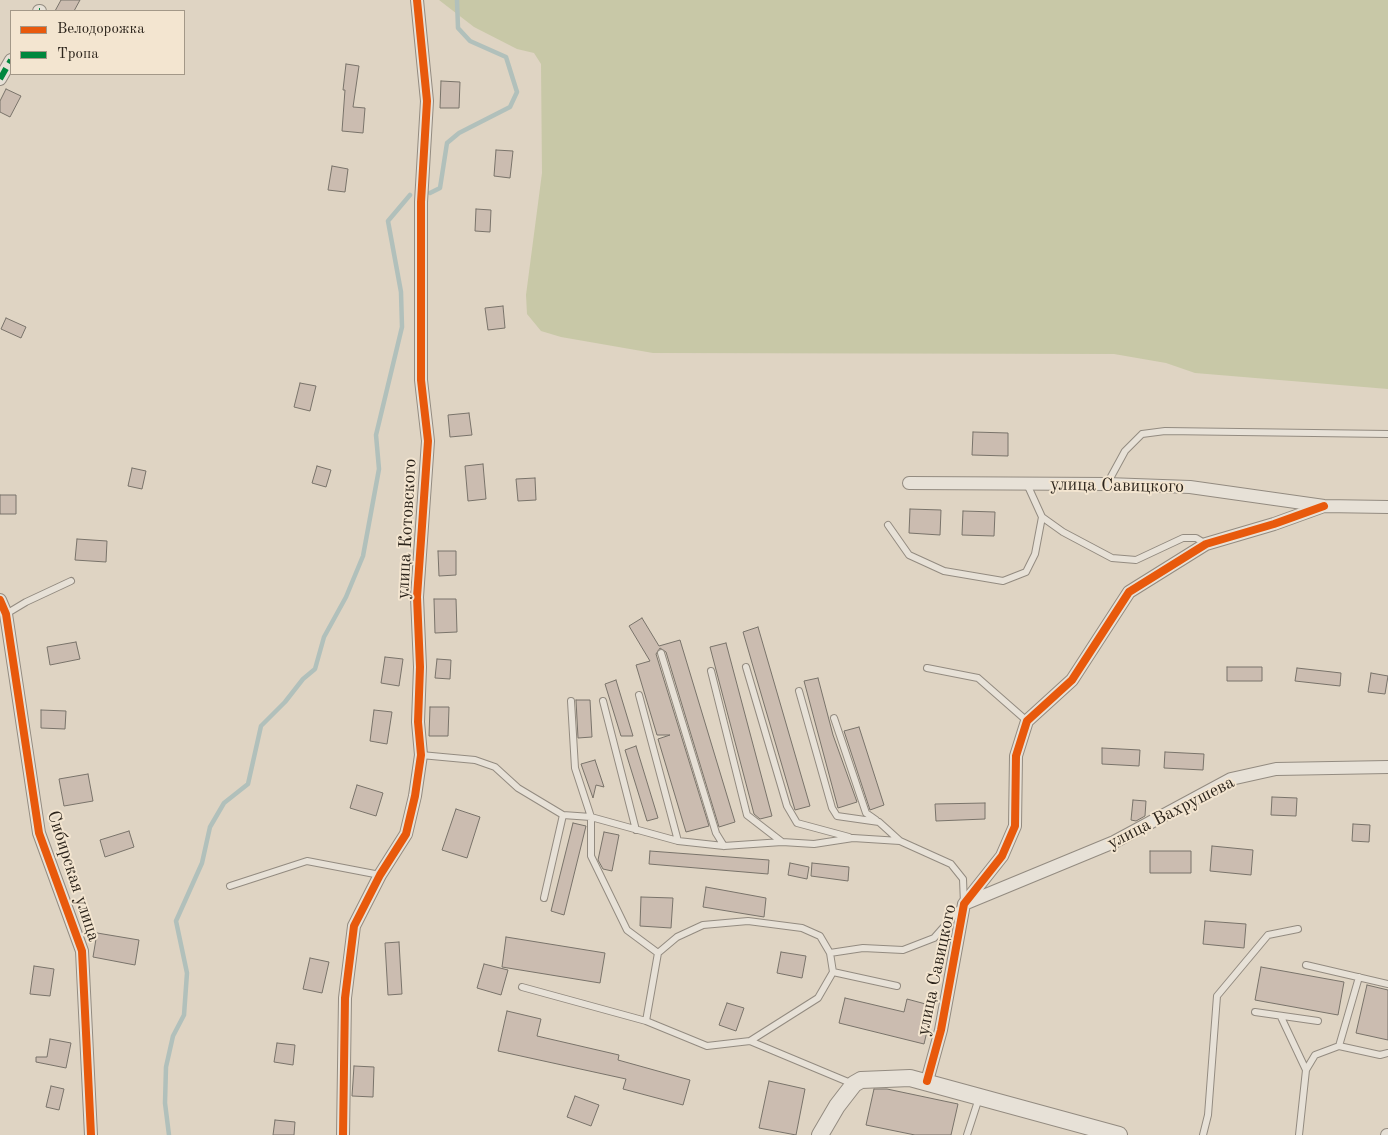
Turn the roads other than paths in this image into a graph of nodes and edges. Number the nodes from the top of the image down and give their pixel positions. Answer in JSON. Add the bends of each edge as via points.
{"nodes":[{"id":1,"x":417,"y":0,"type":"edge"},
{"id":2,"x":10,"y":62,"type":"edge"},
{"id":3,"x":0,"y":79,"type":"edge"},
{"id":4,"x":1388,"y":434,"type":"edge"},
{"id":5,"x":909,"y":484,"type":"dead end"},
{"id":6,"x":1027,"y":484,"type":"junction"},
{"id":7,"x":1107,"y":484,"type":"junction"},
{"id":8,"x":1324,"y":506,"type":"junction"},
{"id":9,"x":1388,"y":507,"type":"edge"},
{"id":10,"x":1042,"y":517,"type":"junction"},
{"id":11,"x":888,"y":525,"type":"dead end"},
{"id":12,"x":1206,"y":544,"type":"junction"},
{"id":13,"x":70,"y":581,"type":"dead end"},
{"id":14,"x":0,"y":600,"type":"edge"},
{"id":15,"x":6,"y":614,"type":"junction"},
{"id":16,"x":661,"y":653,"type":"dead end"},
{"id":17,"x":746,"y":667,"type":"dead end"},
{"id":18,"x":927,"y":668,"type":"dead end"},
{"id":19,"x":711,"y":671,"type":"dead end"},
{"id":20,"x":799,"y":691,"type":"dead end"},
{"id":21,"x":639,"y":695,"type":"dead end"},
{"id":22,"x":571,"y":701,"type":"dead end"},
{"id":23,"x":603,"y":701,"type":"dead end"},
{"id":24,"x":834,"y":718,"type":"dead end"},
{"id":25,"x":1026,"y":721,"type":"junction"},
{"id":26,"x":421,"y":755,"type":"junction"},
{"id":27,"x":1388,"y":767,"type":"edge"},
{"id":28,"x":563,"y":814,"type":"junction"},
{"id":29,"x":591,"y":817,"type":"junction"},
{"id":30,"x":879,"y":822,"type":"junction"},
{"id":31,"x":636,"y":830,"type":"junction"},
{"id":32,"x":853,"y":838,"type":"junction"},
{"id":33,"x":678,"y":840,"type":"junction"},
{"id":34,"x":900,"y":841,"type":"junction"},
{"id":35,"x":782,"y":842,"type":"junction"},
{"id":36,"x":724,"y":846,"type":"junction"},
{"id":37,"x":380,"y":876,"type":"junction"},
{"id":38,"x":230,"y":886,"type":"dead end"},
{"id":39,"x":544,"y":898,"type":"dead end"},
{"id":40,"x":964,"y":904,"type":"junction"},
{"id":41,"x":1298,"y":928,"type":"dead end"},
{"id":42,"x":658,"y":953,"type":"junction"},
{"id":43,"x":830,"y":953,"type":"junction"},
{"id":44,"x":1306,"y":964,"type":"dead end"},
{"id":45,"x":833,"y":972,"type":"junction"},
{"id":46,"x":1358,"y":977,"type":"junction"},
{"id":47,"x":1388,"y":984,"type":"edge"},
{"id":48,"x":896,"y":986,"type":"dead end"},
{"id":49,"x":522,"y":988,"type":"dead end"},
{"id":50,"x":1255,"y":1012,"type":"dead end"},
{"id":51,"x":1281,"y":1017,"type":"junction"},
{"id":52,"x":646,"y":1021,"type":"junction"},
{"id":53,"x":1318,"y":1021,"type":"dead end"},
{"id":54,"x":750,"y":1042,"type":"junction"},
{"id":55,"x":1339,"y":1046,"type":"junction"},
{"id":56,"x":1388,"y":1053,"type":"edge"},
{"id":57,"x":1306,"y":1070,"type":"junction"},
{"id":58,"x":927,"y":1081,"type":"junction"},
{"id":59,"x":854,"y":1084,"type":"junction"},
{"id":60,"x":979,"y":1097,"type":"junction"},
{"id":61,"x":91,"y":1135,"type":"edge"},
{"id":62,"x":343,"y":1135,"type":"edge"},
{"id":63,"x":820,"y":1135,"type":"edge"},
{"id":64,"x":967,"y":1135,"type":"edge"},
{"id":65,"x":1119,"y":1135,"type":"edge"},
{"id":66,"x":1203,"y":1135,"type":"edge"},
{"id":67,"x":1299,"y":1135,"type":"edge"}],
"edges":[{"from":1,"to":26,"type":"street","name":"улица Котовского","via":[[427,101],[421,202],[421,380],[428,442],[417,597]]},
{"from":2,"to":3,"type":"street"},
{"from":4,"to":7,"type":"lane","via":[[1164,431],[1142,434],[1125,450]]},
{"from":5,"to":6,"type":"street","name":"улица Савицкого"},
{"from":6,"to":7,"type":"street","name":"улица Савицкого"},
{"from":6,"to":10,"type":"lane"},
{"from":7,"to":8,"type":"street","name":"улица Савицкого","via":[[1190,488]]},
{"from":8,"to":9,"type":"street","name":"улица Савицкого"},
{"from":8,"to":12,"type":"street","name":"улица Савицкого"},
{"from":10,"to":11,"type":"lane","via":[[1035,554],[1026,572],[1003,581],[944,571],[909,555]]},
{"from":10,"to":12,"type":"lane","via":[[1112,558],[1136,560],[1182,538],[1196,538]]},
{"from":12,"to":25,"type":"street","name":"улица Савицкого","via":[[1129,592],[1072,680]]},
{"from":13,"to":15,"type":"lane"},
{"from":14,"to":15,"type":"street","name":"Сибирская улица"},
{"from":15,"to":61,"type":"street","name":"Сибирская улица","via":[[39,833],[82,951]]},
{"from":16,"to":36,"type":"lane","via":[[716,833]]},
{"from":17,"to":32,"type":"lane","via":[[788,806],[797,823]]},
{"from":18,"to":25,"type":"lane","via":[[978,678]]},
{"from":19,"to":35,"type":"lane","via":[[747,815]]},
{"from":20,"to":30,"type":"lane","via":[[832,808],[837,816]]},
{"from":21,"to":33,"type":"lane"},
{"from":22,"to":29,"type":"lane","via":[[574,768]]},
{"from":23,"to":31,"type":"lane"},
{"from":24,"to":30,"type":"lane","via":[[866,814]]},
{"from":25,"to":40,"type":"street","name":"улица Савицкого","via":[[1016,756],[1014,826],[1002,856]]},
{"from":26,"to":28,"type":"lane","via":[[476,760],[495,768],[518,788]]},
{"from":26,"to":37,"type":"street","name":"улица Котовского","via":[[406,834]]},
{"from":27,"to":40,"type":"street","name":"улица Вахрушева","via":[[1276,769],[1231,780],[1114,842]]},
{"from":28,"to":29,"type":"lane"},
{"from":28,"to":39,"type":"lane"},
{"from":29,"to":31,"type":"lane"},
{"from":29,"to":42,"type":"lane","via":[[591,856],[627,930]]},
{"from":30,"to":34,"type":"lane"},
{"from":31,"to":33,"type":"lane"},
{"from":32,"to":34,"type":"lane"},
{"from":32,"to":35,"type":"lane","via":[[814,844]]},
{"from":33,"to":36,"type":"lane"},
{"from":34,"to":40,"type":"lane","via":[[950,864],[963,879]]},
{"from":35,"to":36,"type":"lane"},
{"from":37,"to":38,"type":"lane","via":[[306,861]]},
{"from":37,"to":62,"type":"street","name":"улица Котовского","via":[[354,926],[345,998]]},
{"from":40,"to":43,"type":"lane","via":[[934,938],[903,950],[863,948]]},
{"from":40,"to":58,"type":"street","name":"улица Савицкого","via":[[941,1030]]},
{"from":41,"to":66,"type":"lane","via":[[1268,935],[1217,996],[1211,1089]]},
{"from":42,"to":43,"type":"lane","via":[[677,937],[703,924],[748,921],[802,928],[820,936]]},
{"from":42,"to":52,"type":"lane"},
{"from":43,"to":45,"type":"lane"},
{"from":44,"to":46,"type":"lane"},
{"from":45,"to":48,"type":"lane"},
{"from":45,"to":54,"type":"lane","via":[[818,998]]},
{"from":46,"to":47,"type":"lane"},
{"from":46,"to":55,"type":"lane"},
{"from":49,"to":52,"type":"lane"},
{"from":50,"to":51,"type":"lane"},
{"from":51,"to":53,"type":"lane"},
{"from":51,"to":57,"type":"lane"},
{"from":52,"to":54,"type":"lane","via":[[707,1046]]},
{"from":54,"to":59,"type":"lane"},
{"from":55,"to":56,"type":"lane","via":[[1380,1055]]},
{"from":55,"to":57,"type":"lane","via":[[1314,1055]]},
{"from":57,"to":67,"type":"lane"},
{"from":58,"to":59,"type":"street","via":[[910,1078],[861,1080]]},
{"from":58,"to":60,"type":"street"},
{"from":59,"to":63,"type":"street"},
{"from":60,"to":64,"type":"lane"},
{"from":60,"to":65,"type":"street"}]}
